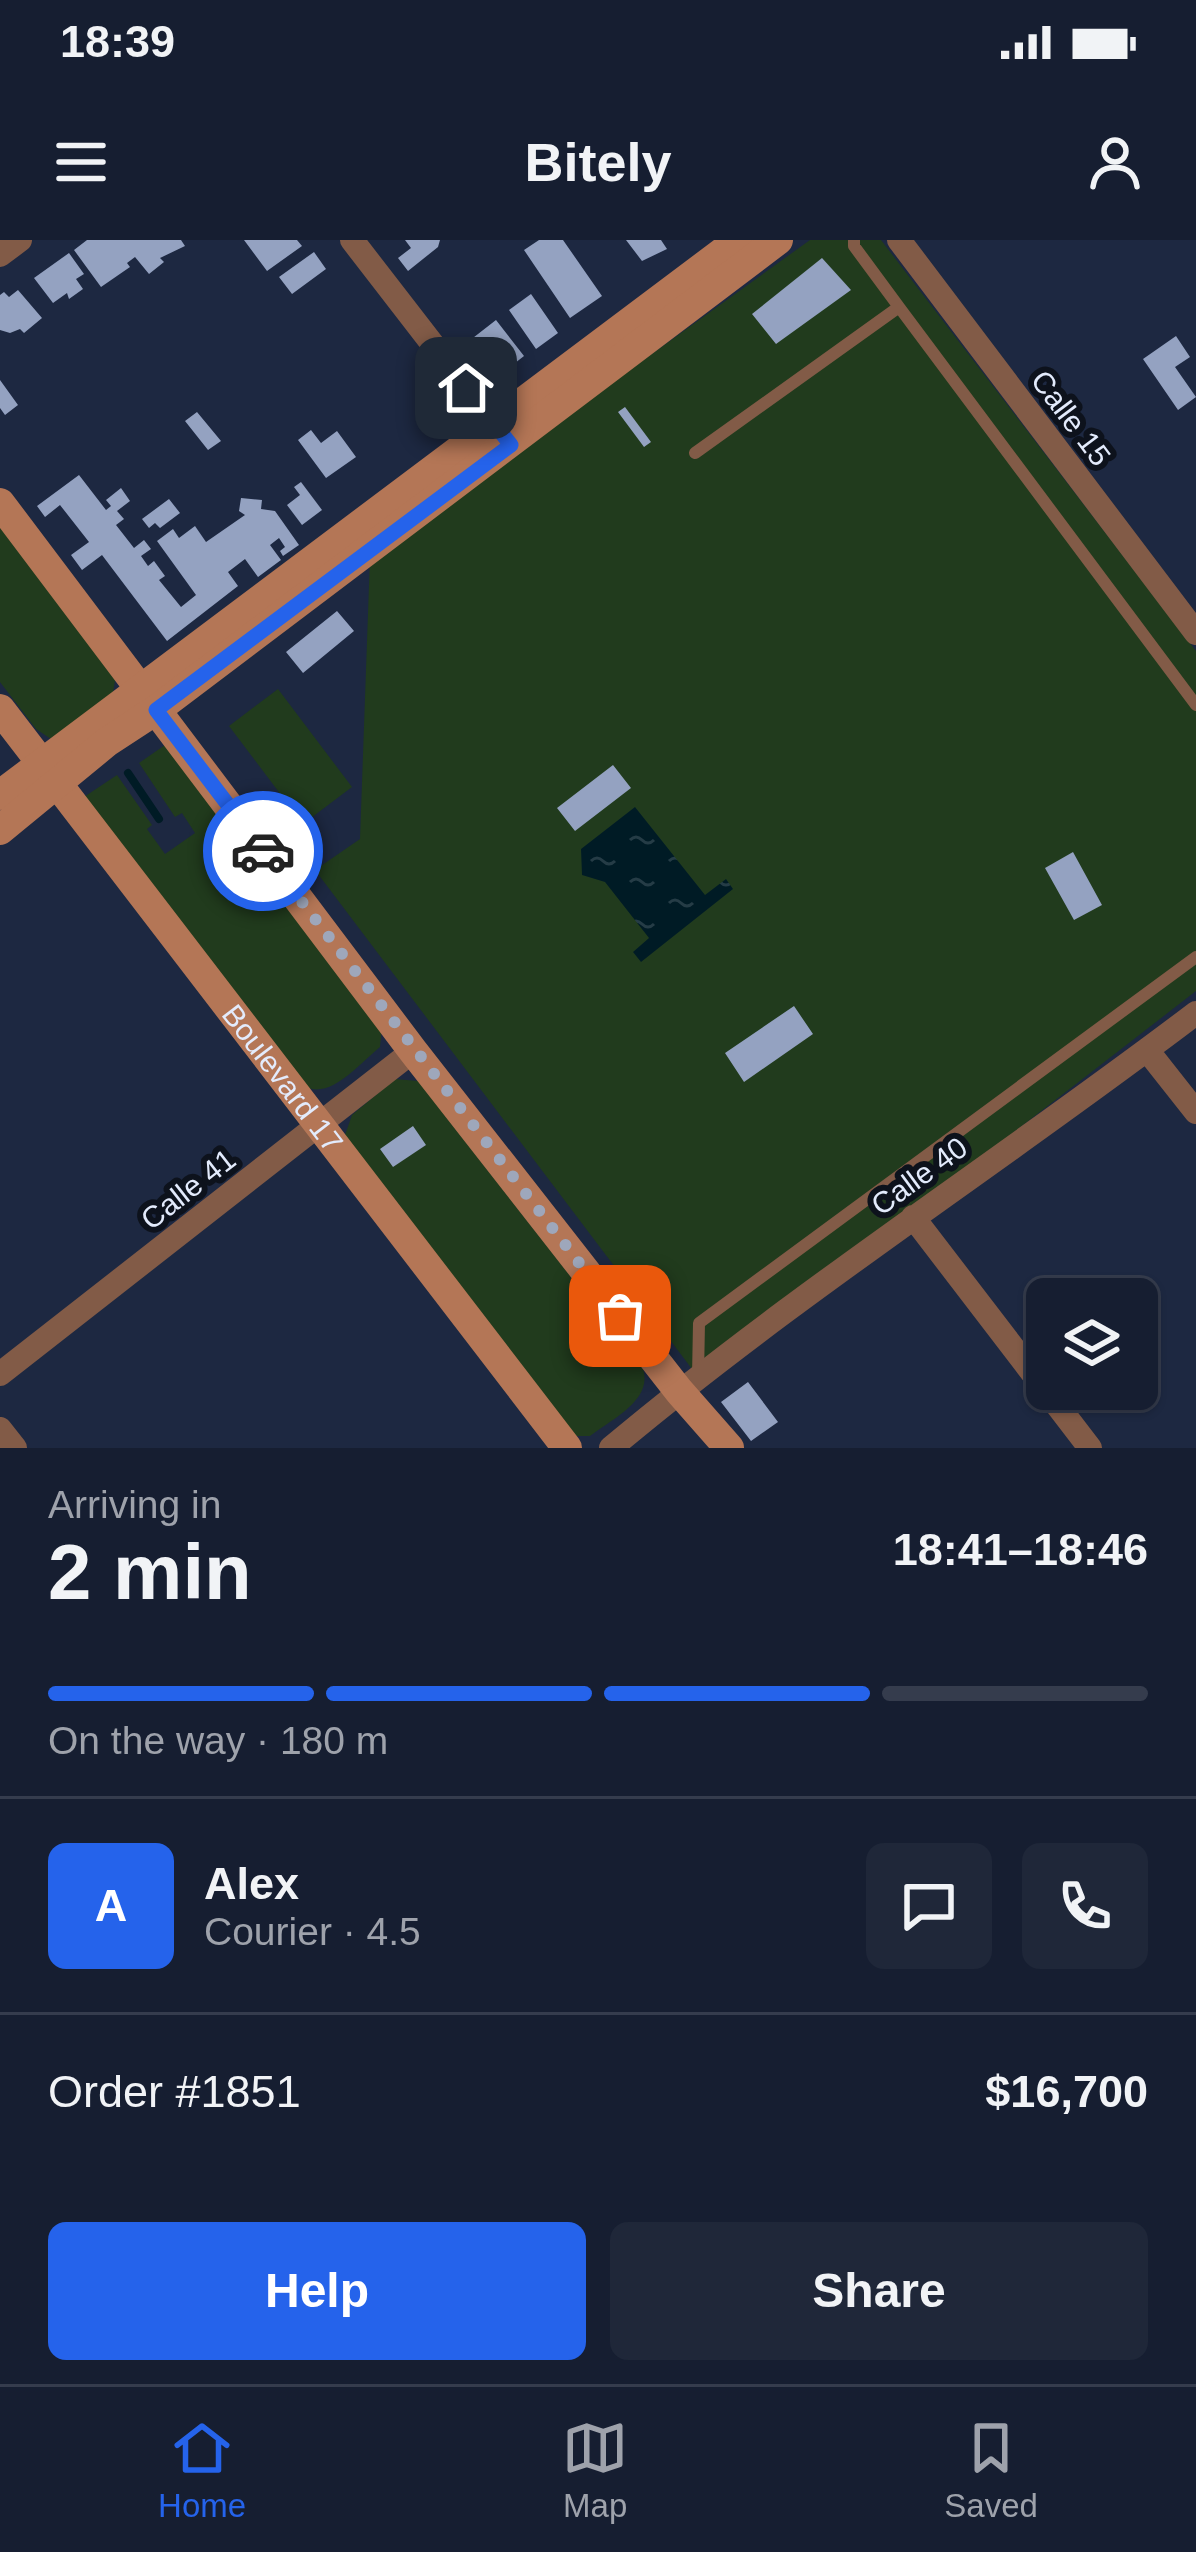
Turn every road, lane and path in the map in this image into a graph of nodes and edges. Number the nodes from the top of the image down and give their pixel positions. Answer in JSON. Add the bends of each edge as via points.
{"nodes":[{"id":1,"x":20,"y":240,"type":"edge"},
{"id":2,"x":352,"y":240,"type":"edge"},
{"id":3,"x":739,"y":240,"type":"edge"},
{"id":4,"x":778,"y":240,"type":"edge"},
{"id":5,"x":854,"y":240,"type":"edge"},
{"id":6,"x":899,"y":240,"type":"edge"},
{"id":7,"x":0,"y":255,"type":"edge"},
{"id":8,"x":899,"y":307,"type":"junction"},
{"id":9,"x":503,"y":435,"type":"junction"},
{"id":10,"x":695,"y":452,"type":"dead end"},
{"id":11,"x":0,"y":503,"type":"edge"},
{"id":12,"x":1196,"y":633,"type":"edge"},
{"id":13,"x":149,"y":701,"type":"junction"},
{"id":14,"x":1196,"y":705,"type":"edge"},
{"id":15,"x":0,"y":710,"type":"edge"},
{"id":16,"x":50,"y":773,"type":"junction"},
{"id":17,"x":0,"y":795,"type":"edge"},
{"id":18,"x":0,"y":830,"type":"edge"},
{"id":19,"x":1196,"y":957,"type":"edge"},
{"id":20,"x":1196,"y":1012,"type":"edge"},
{"id":21,"x":1147,"y":1050,"type":"junction"},
{"id":22,"x":413,"y":1051,"type":"junction"},
{"id":23,"x":1196,"y":1112,"type":"edge"},
{"id":24,"x":321,"y":1123,"type":"junction"},
{"id":25,"x":913,"y":1217,"type":"junction"},
{"id":26,"x":0,"y":1374,"type":"edge"},
{"id":27,"x":688,"y":1384,"type":"junction"},
{"id":28,"x":0,"y":1429,"type":"edge"},
{"id":29,"x":15,"y":1448,"type":"edge"},
{"id":30,"x":567,"y":1448,"type":"edge"},
{"id":31,"x":611,"y":1448,"type":"edge"},
{"id":32,"x":729,"y":1448,"type":"edge"},
{"id":33,"x":1090,"y":1448,"type":"edge"}],
"edges":[{"from":1,"to":7,"type":"street"},
{"from":2,"to":9,"type":"street"},
{"from":3,"to":9,"type":"main road"},
{"from":4,"to":9,"type":"main road"},
{"from":5,"to":8,"type":"lane"},
{"from":6,"to":12,"type":"street","name":"Calle 15"},
{"from":8,"to":10,"type":"lane"},
{"from":8,"to":14,"type":"lane"},
{"from":9,"to":13,"type":"main road"},
{"from":11,"to":13,"type":"main road"},
{"from":13,"to":16,"type":"main road","via":[[107,742]]},
{"from":13,"to":22,"type":"main road"},
{"from":15,"to":16,"type":"main road","name":"Boulevard 17"},
{"from":16,"to":17,"type":"main road"},
{"from":16,"to":18,"type":"main road"},
{"from":16,"to":24,"type":"main road","name":"Boulevard 17"},
{"from":19,"to":27,"type":"lane","via":[[699,1323]]},
{"from":20,"to":21,"type":"street","name":"Calle 40"},
{"from":21,"to":23,"type":"street"},
{"from":21,"to":25,"type":"street","name":"Calle 40"},
{"from":22,"to":24,"type":"street","name":"Calle 41"},
{"from":22,"to":27,"type":"main road"},
{"from":24,"to":26,"type":"street","name":"Calle 41"},
{"from":24,"to":30,"type":"main road","name":"Boulevard 17"},
{"from":25,"to":27,"type":"street","name":"Calle 40"},
{"from":25,"to":33,"type":"street"},
{"from":27,"to":31,"type":"street","name":"Calle 40"},
{"from":27,"to":32,"type":"main road"},
{"from":28,"to":29,"type":"street"}]}
